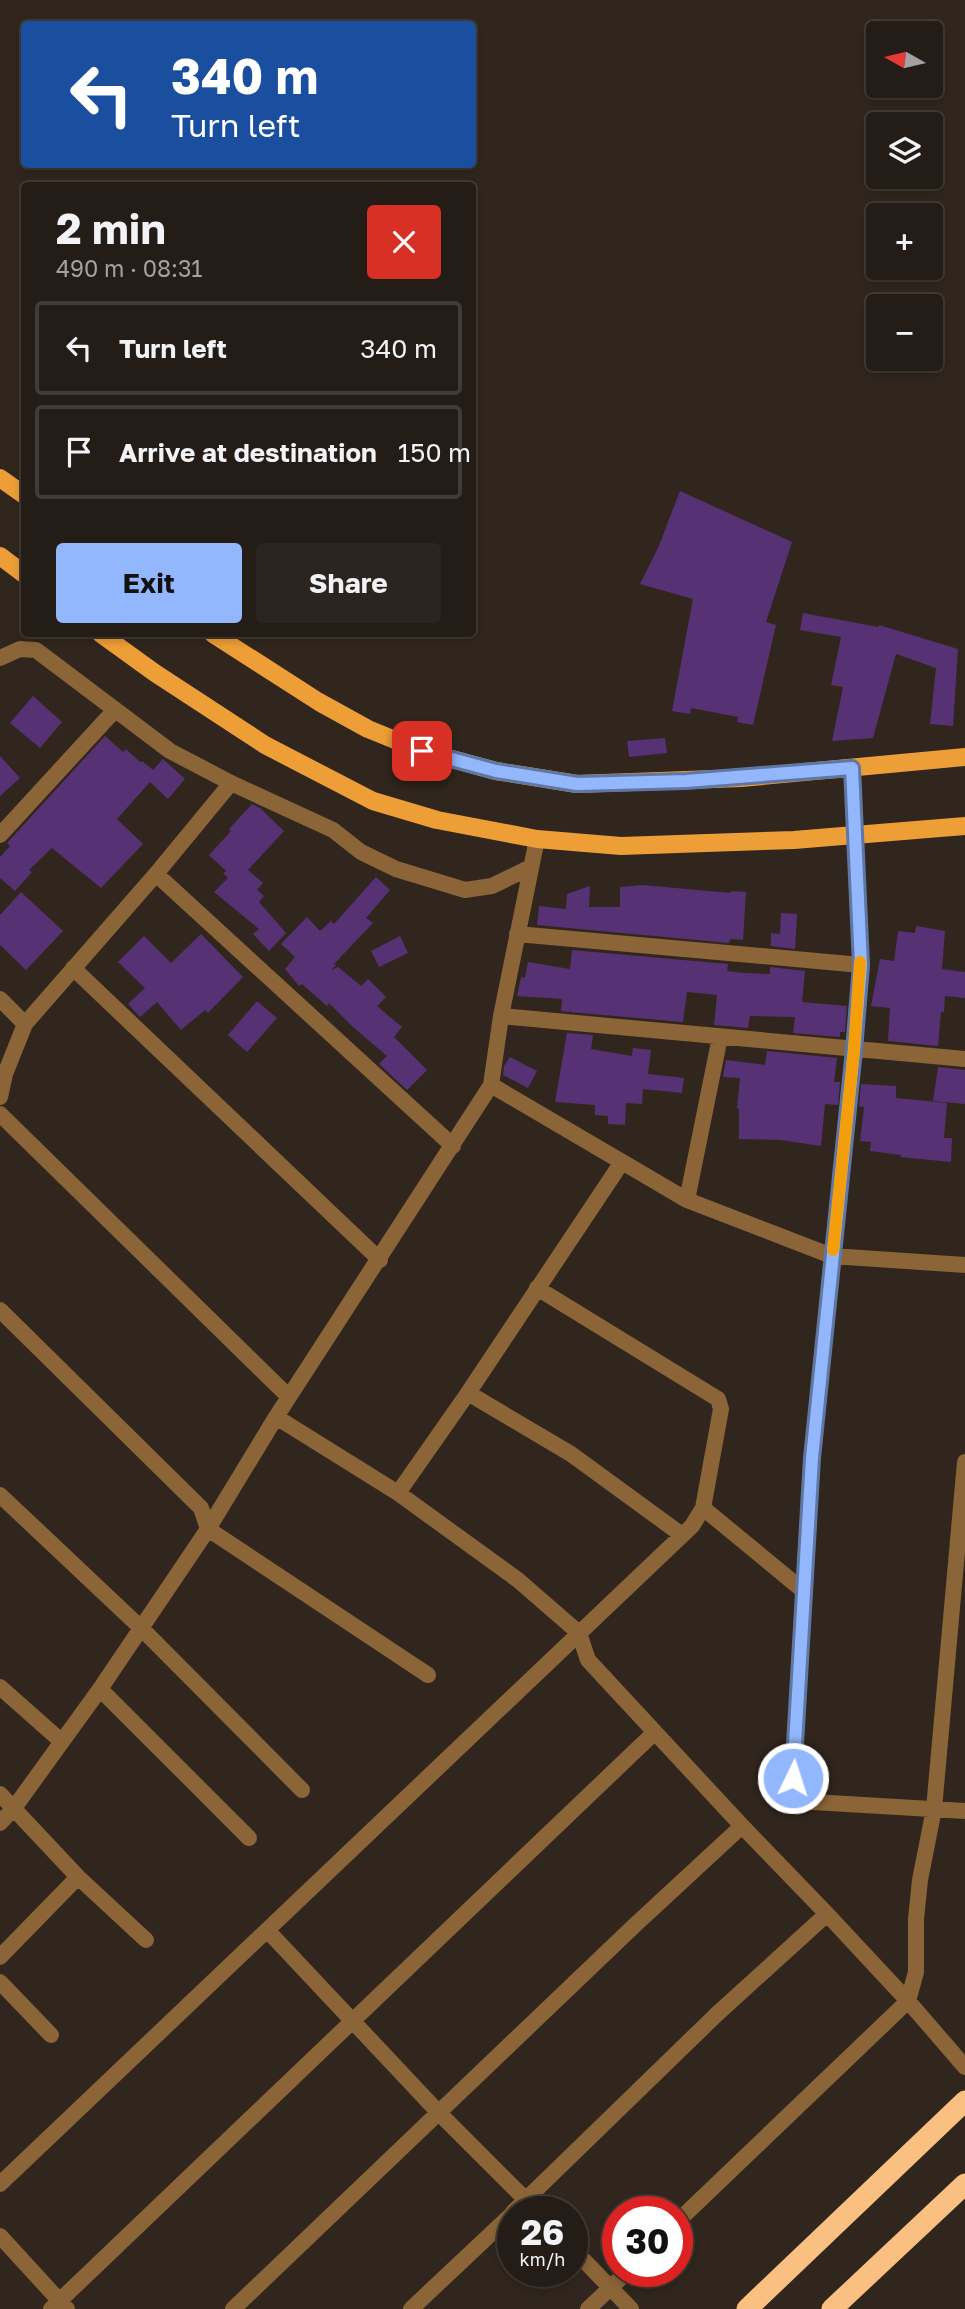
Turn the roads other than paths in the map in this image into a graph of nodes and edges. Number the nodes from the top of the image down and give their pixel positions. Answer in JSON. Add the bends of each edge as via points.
{"nodes":[{"id":1,"x":0,"y":478,"type":"edge"},
{"id":2,"x":21,"y":493,"type":"edge"},
{"id":3,"x":0,"y":556,"type":"edge"},
{"id":4,"x":21,"y":572,"type":"edge"},
{"id":5,"x":105,"y":637,"type":"edge"},
{"id":6,"x":218,"y":637,"type":"edge"},
{"id":7,"x":0,"y":658,"type":"edge"},
{"id":8,"x":114,"y":711,"type":"junction"},
{"id":9,"x":965,"y":757,"type":"edge"},
{"id":10,"x":852,"y":768,"type":"junction"},
{"id":11,"x":231,"y":783,"type":"junction"},
{"id":12,"x":965,"y":826,"type":"edge"},
{"id":13,"x":0,"y":835,"type":"edge"},
{"id":14,"x":853,"y":835,"type":"junction"},
{"id":15,"x":537,"y":839,"type":"junction"},
{"id":16,"x":531,"y":867,"type":"junction"},
{"id":17,"x":156,"y":874,"type":"junction"},
{"id":18,"x":517,"y":934,"type":"junction"},
{"id":19,"x":861,"y":965,"type":"junction"},
{"id":20,"x":73,"y":968,"type":"junction"},
{"id":21,"x":0,"y":999,"type":"edge"},
{"id":22,"x":501,"y":1016,"type":"junction"},
{"id":23,"x":25,"y":1024,"type":"junction"},
{"id":24,"x":720,"y":1037,"type":"junction"},
{"id":25,"x":854,"y":1050,"type":"junction"},
{"id":26,"x":965,"y":1059,"type":"edge"},
{"id":27,"x":491,"y":1085,"type":"junction"},
{"id":28,"x":0,"y":1097,"type":"edge"},
{"id":29,"x":0,"y":1114,"type":"edge"},
{"id":30,"x":453,"y":1146,"type":"junction"},
{"id":31,"x":622,"y":1162,"type":"junction"},
{"id":32,"x":687,"y":1200,"type":"junction"},
{"id":33,"x":832,"y":1256,"type":"junction"},
{"id":34,"x":380,"y":1260,"type":"junction"},
{"id":35,"x":965,"y":1265,"type":"edge"},
{"id":36,"x":537,"y":1289,"type":"junction"},
{"id":37,"x":0,"y":1310,"type":"edge"},
{"id":38,"x":468,"y":1393,"type":"junction"},
{"id":39,"x":289,"y":1397,"type":"junction"},
{"id":40,"x":276,"y":1417,"type":"junction"},
{"id":41,"x":965,"y":1470,"type":"edge"},
{"id":42,"x":398,"y":1493,"type":"junction"},
{"id":43,"x":0,"y":1495,"type":"edge"},
{"id":44,"x":703,"y":1508,"type":"junction"},
{"id":45,"x":208,"y":1529,"type":"junction"},
{"id":46,"x":682,"y":1535,"type":"junction"},
{"id":47,"x":805,"y":1592,"type":"junction"},
{"id":48,"x":141,"y":1628,"type":"junction"},
{"id":49,"x":579,"y":1633,"type":"junction"},
{"id":50,"x":428,"y":1675,"type":"dead end"},
{"id":51,"x":0,"y":1687,"type":"edge"},
{"id":52,"x":100,"y":1689,"type":"junction"},
{"id":53,"x":655,"y":1732,"type":"junction"},
{"id":54,"x":61,"y":1741,"type":"junction"},
{"id":55,"x":302,"y":1790,"type":"dead end"},
{"id":56,"x":0,"y":1794,"type":"edge"},
{"id":57,"x":14,"y":1808,"type":"junction"},
{"id":58,"x":934,"y":1810,"type":"junction"},
{"id":59,"x":965,"y":1811,"type":"edge"},
{"id":60,"x":0,"y":1823,"type":"edge"},
{"id":61,"x":742,"y":1826,"type":"junction"},
{"id":62,"x":249,"y":1838,"type":"dead end"},
{"id":63,"x":78,"y":1877,"type":"junction"},
{"id":64,"x":827,"y":1914,"type":"junction"},
{"id":65,"x":267,"y":1930,"type":"junction"},
{"id":66,"x":146,"y":1940,"type":"dead end"},
{"id":67,"x":0,"y":1957,"type":"edge"},
{"id":68,"x":0,"y":1982,"type":"edge"},
{"id":69,"x":908,"y":2001,"type":"junction"},
{"id":70,"x":352,"y":2021,"type":"junction"},
{"id":71,"x":51,"y":2035,"type":"dead end"},
{"id":72,"x":965,"y":2067,"type":"edge"},
{"id":73,"x":965,"y":2101,"type":"edge"},
{"id":74,"x":439,"y":2113,"type":"junction"},
{"id":75,"x":0,"y":2184,"type":"edge"},
{"id":76,"x":965,"y":2184,"type":"edge"},
{"id":77,"x":522,"y":2196,"type":"edge"},
{"id":78,"x":530,"y":2196,"type":"edge"},
{"id":79,"x":693,"y":2207,"type":"edge"},
{"id":80,"x":497,"y":2227,"type":"edge"},
{"id":81,"x":0,"y":2236,"type":"edge"},
{"id":82,"x":588,"y":2265,"type":"edge"},
{"id":83,"x":610,"y":2288,"type":"junction"},
{"id":84,"x":59,"y":2306,"type":"edge"},
{"id":85,"x":233,"y":2309,"type":"edge"},
{"id":86,"x":411,"y":2309,"type":"edge"},
{"id":87,"x":587,"y":2309,"type":"edge"},
{"id":88,"x":631,"y":2309,"type":"edge"},
{"id":89,"x":747,"y":2309,"type":"edge"},
{"id":90,"x":832,"y":2309,"type":"edge"}],
"edges":[{"from":1,"to":2,"type":"main road"},
{"from":3,"to":4,"type":"main road"},
{"from":5,"to":15,"type":"main road","via":[[265,745],[373,801],[437,820]]},
{"from":6,"to":10,"type":"main road","via":[[368,729],[422,751],[496,771],[577,784]]},
{"from":7,"to":8,"type":"street","via":[[20,649],[36,650]]},
{"from":8,"to":11,"type":"street","via":[[170,751]]},
{"from":8,"to":13,"type":"street"},
{"from":9,"to":10,"type":"main road"},
{"from":10,"to":14,"type":"street"},
{"from":11,"to":16,"type":"street","via":[[333,830],[361,852],[396,869],[465,890],[492,886]]},
{"from":11,"to":17,"type":"street"},
{"from":12,"to":14,"type":"main road"},
{"from":14,"to":15,"type":"main road","via":[[621,846]]},
{"from":14,"to":19,"type":"street"},
{"from":15,"to":16,"type":"street"},
{"from":16,"to":18,"type":"street"},
{"from":17,"to":20,"type":"street"},
{"from":17,"to":30,"type":"street"},
{"from":18,"to":19,"type":"street"},
{"from":18,"to":22,"type":"street"},
{"from":19,"to":25,"type":"street"},
{"from":20,"to":23,"type":"street"},
{"from":20,"to":34,"type":"street"},
{"from":21,"to":23,"type":"street"},
{"from":22,"to":24,"type":"street"},
{"from":22,"to":27,"type":"street"},
{"from":23,"to":28,"type":"street"},
{"from":24,"to":25,"type":"street"},
{"from":24,"to":32,"type":"street"},
{"from":25,"to":26,"type":"street"},
{"from":25,"to":33,"type":"street"},
{"from":27,"to":30,"type":"street"},
{"from":27,"to":31,"type":"street"},
{"from":29,"to":39,"type":"street"},
{"from":30,"to":34,"type":"street"},
{"from":31,"to":32,"type":"street"},
{"from":31,"to":36,"type":"street"},
{"from":32,"to":33,"type":"street"},
{"from":33,"to":35,"type":"street"},
{"from":33,"to":47,"type":"street","via":[[812,1458]]},
{"from":34,"to":39,"type":"street"},
{"from":36,"to":38,"type":"street"},
{"from":36,"to":44,"type":"street","via":[[718,1399]]},
{"from":37,"to":45,"type":"street","via":[[201,1508]]},
{"from":38,"to":42,"type":"street"},
{"from":38,"to":46,"type":"street","via":[[571,1454]]},
{"from":39,"to":40,"type":"street"},
{"from":40,"to":42,"type":"street"},
{"from":40,"to":45,"type":"street"},
{"from":41,"to":58,"type":"street"},
{"from":42,"to":49,"type":"street","via":[[518,1580]]},
{"from":43,"to":48,"type":"street"},
{"from":44,"to":46,"type":"street"},
{"from":44,"to":47,"type":"street"},
{"from":45,"to":48,"type":"street"},
{"from":45,"to":50,"type":"street"},
{"from":46,"to":49,"type":"street"},
{"from":47,"to":58,"type":"street","via":[[793,1778],[798,1794],[813,1802]]},
{"from":48,"to":52,"type":"street"},
{"from":48,"to":55,"type":"street"},
{"from":49,"to":53,"type":"street","via":[[587,1660]]},
{"from":49,"to":65,"type":"street"},
{"from":51,"to":54,"type":"street"},
{"from":52,"to":54,"type":"street"},
{"from":52,"to":62,"type":"street"},
{"from":53,"to":61,"type":"street"},
{"from":53,"to":70,"type":"street"},
{"from":54,"to":57,"type":"street"},
{"from":56,"to":57,"type":"street"},
{"from":57,"to":60,"type":"street"},
{"from":57,"to":63,"type":"street"},
{"from":58,"to":59,"type":"street"},
{"from":58,"to":69,"type":"street","via":[[920,1880],[916,1972]]},
{"from":61,"to":64,"type":"street"},
{"from":61,"to":74,"type":"street"},
{"from":63,"to":66,"type":"street"},
{"from":63,"to":67,"type":"street"},
{"from":64,"to":69,"type":"street"},
{"from":64,"to":78,"type":"street"},
{"from":65,"to":70,"type":"street"},
{"from":65,"to":75,"type":"street"},
{"from":68,"to":71,"type":"street"},
{"from":69,"to":72,"type":"street"},
{"from":69,"to":79,"type":"street"},
{"from":70,"to":74,"type":"street"},
{"from":70,"to":84,"type":"street"},
{"from":73,"to":89,"type":"highway"},
{"from":74,"to":77,"type":"street"},
{"from":74,"to":85,"type":"street"},
{"from":76,"to":90,"type":"highway"},
{"from":80,"to":86,"type":"street"},
{"from":81,"to":84,"type":"street"},
{"from":82,"to":83,"type":"street"},
{"from":83,"to":87,"type":"street"},
{"from":83,"to":88,"type":"street"}]}
